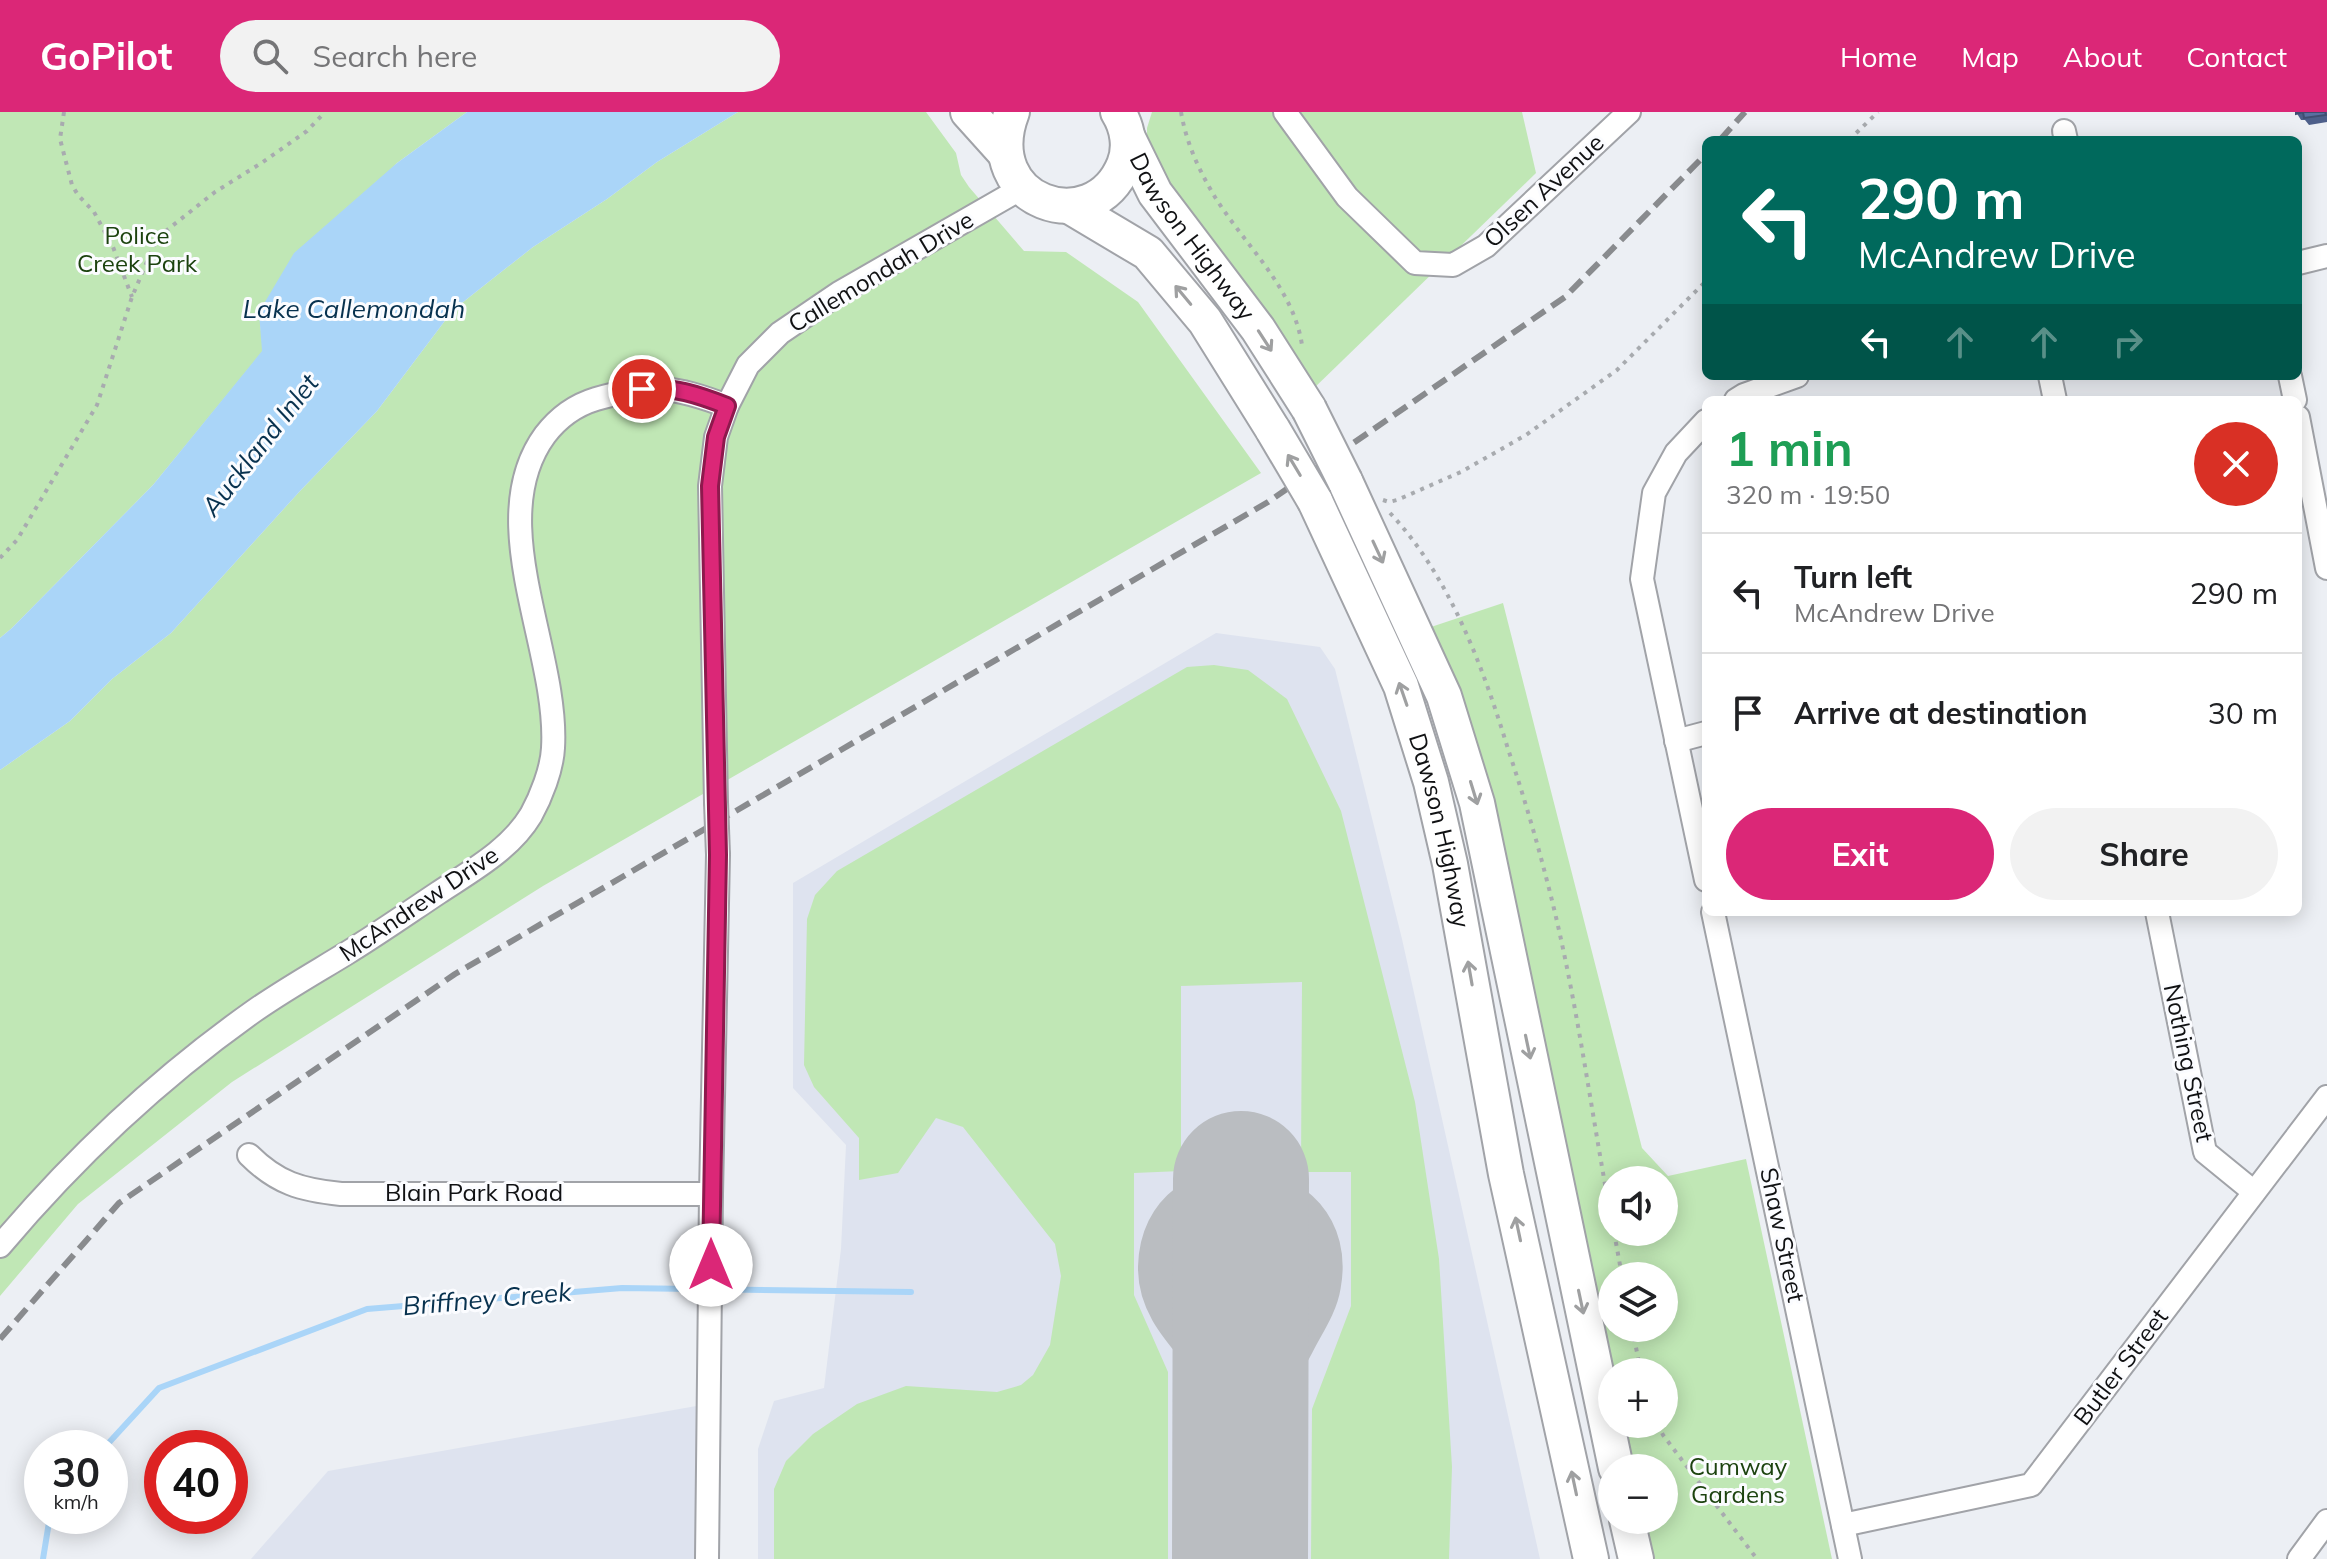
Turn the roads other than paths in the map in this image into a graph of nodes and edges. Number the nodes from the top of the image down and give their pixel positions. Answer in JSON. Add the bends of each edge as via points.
{"nodes":[{"id":1,"x":968,"y":112,"type":"edge"},
{"id":2,"x":1012,"y":112,"type":"edge"},
{"id":3,"x":1285,"y":112,"type":"edge"},
{"id":4,"x":1629,"y":112,"type":"edge"},
{"id":5,"x":1124,"y":120,"type":"edge"},
{"id":6,"x":1004,"y":152,"type":"junction"},
{"id":7,"x":1022,"y":188,"type":"junction"},
{"id":8,"x":1069,"y":206,"type":"junction"},
{"id":9,"x":2327,"y":256,"type":"edge"},
{"id":10,"x":2302,"y":262,"type":"edge"},
{"id":11,"x":1786,"y":380,"type":"edge"},
{"id":12,"x":1743,"y":396,"type":"edge"},
{"id":13,"x":727,"y":406,"type":"junction"},
{"id":14,"x":1702,"y":425,"type":"edge"},
{"id":15,"x":2302,"y":438,"type":"edge"},
{"id":16,"x":2327,"y":568,"type":"edge"},
{"id":17,"x":1702,"y":734,"type":"edge"},
{"id":18,"x":1676,"y":741,"type":"junction"},
{"id":19,"x":1702,"y":861,"type":"edge"},
{"id":20,"x":1714,"y":916,"type":"edge"},
{"id":21,"x":2158,"y":916,"type":"edge"},
{"id":22,"x":2327,"y":1097,"type":"edge"},
{"id":23,"x":249,"y":1155,"type":"dead end"},
{"id":24,"x":2254,"y":1192,"type":"junction"},
{"id":25,"x":711,"y":1194,"type":"junction"},
{"id":26,"x":0,"y":1246,"type":"edge"},
{"id":27,"x":1613,"y":1454,"type":"edge"},
{"id":28,"x":2327,"y":1521,"type":"edge"},
{"id":29,"x":1843,"y":1525,"type":"junction"},
{"id":30,"x":1630,"y":1534,"type":"edge"},
{"id":31,"x":707,"y":1559,"type":"edge"},
{"id":32,"x":1591,"y":1559,"type":"edge"},
{"id":33,"x":1636,"y":1559,"type":"edge"},
{"id":34,"x":1850,"y":1559,"type":"edge"},
{"id":35,"x":2299,"y":1559,"type":"edge"}],
"edges":[{"from":1,"to":6,"type":"highway"},
{"from":2,"to":6,"type":"highway"},
{"from":3,"to":4,"type":"street","name":"Olsen Avenue","via":[[1347,197],[1415,263],[1453,265],[1486,246]]},
{"from":5,"to":8,"type":"highway","via":[[1127,158],[1119,177],[1089,202]]},
{"from":5,"to":27,"type":"highway","name":"Dawson Highway","one_way":true,"bridge":true,"via":[[1155,193],[1258,329],[1309,409],[1444,696],[1477,803]]},
{"from":6,"to":7,"type":"highway"},
{"from":7,"to":8,"type":"highway","name":"Dawson Highway","via":[[1043,202]]},
{"from":7,"to":13,"type":"street","name":"Callemondah Drive","via":[[780,333],[748,365]]},
{"from":32,"to":8,"type":"highway","name":"Dawson Highway","one_way":true,"bridge":true,"via":[[1506,1174],[1450,864],[1401,686],[1315,501],[1205,321],[1148,253]]},
{"from":9,"to":10,"type":"street"},
{"from":11,"to":12,"type":"street"},
{"from":13,"to":25,"type":"street","name":"Callemondah Drive","bridge":true,"via":[[716,437],[710,486],[718,855]]},
{"from":13,"to":26,"type":"street","name":"McAndrew Drive","via":[[661,387],[624,391],[583,403],[554,424],[535,448],[519,512],[522,554],[550,692],[553,750],[531,815],[509,842],[185,1061],[81,1156]]},
{"from":14,"to":18,"type":"street","via":[[1676,453],[1654,493],[1642,579]]},
{"from":15,"to":16,"type":"street"},
{"from":17,"to":18,"type":"street"},
{"from":18,"to":19,"type":"street"},
{"from":20,"to":29,"type":"street","name":"Shaw Street"},
{"from":21,"to":24,"type":"street","name":"Nothing Street","via":[[2205,1152]]},
{"from":22,"to":24,"type":"street","name":"Butler Street"},
{"from":23,"to":25,"type":"street","name":"Blain Park Road","via":[[289,1184],[341,1194]]},
{"from":24,"to":29,"type":"street","name":"Butler Street","via":[[2031,1485]]},
{"from":25,"to":31,"type":"street","name":"Callemondah Drive"},
{"from":28,"to":35,"type":"street"},
{"from":29,"to":34,"type":"street","name":"Shaw Street"},
{"from":30,"to":33,"type":"highway"}]}
